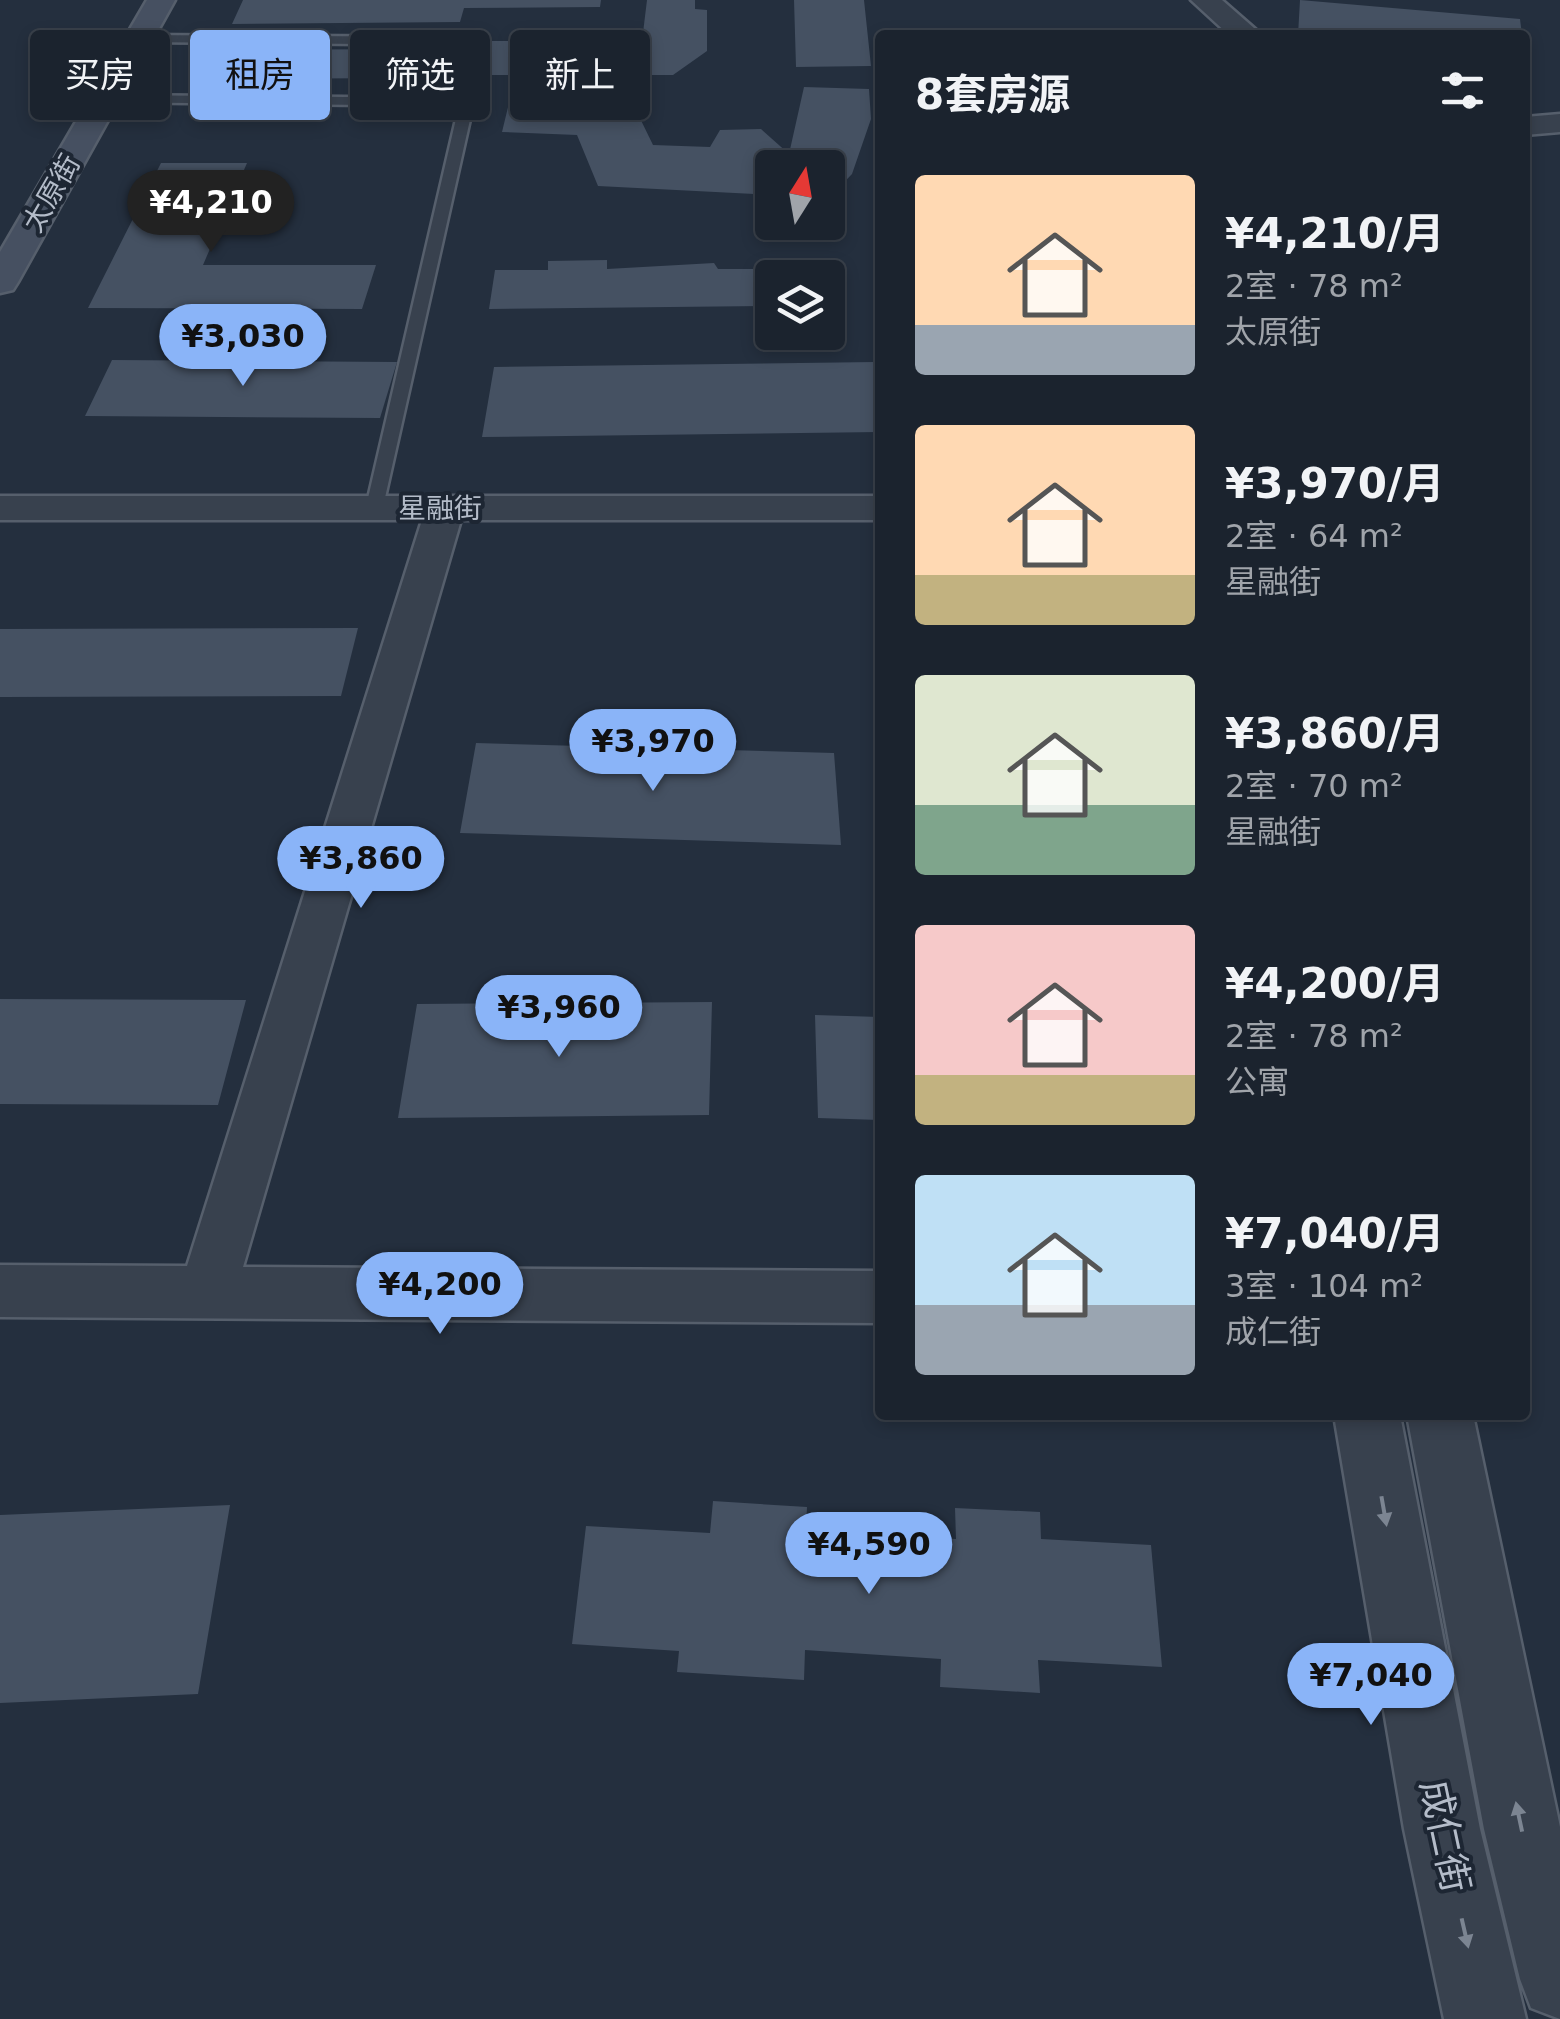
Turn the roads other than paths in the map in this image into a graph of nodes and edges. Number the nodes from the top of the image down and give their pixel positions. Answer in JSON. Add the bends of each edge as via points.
{"nodes":[{"id":1,"x":128,"y":0,"type":"edge"},
{"id":2,"x":161,"y":0,"type":"edge"},
{"id":3,"x":1194,"y":6,"type":"edge"},
{"id":4,"x":110,"y":30,"type":"edge"},
{"id":5,"x":144,"y":30,"type":"edge"},
{"id":6,"x":1208,"y":30,"type":"edge"},
{"id":7,"x":1238,"y":30,"type":"edge"},
{"id":8,"x":170,"y":38,"type":"edge"},
{"id":9,"x":350,"y":40,"type":"edge"},
{"id":10,"x":170,"y":100,"type":"edge"},
{"id":11,"x":1560,"y":105,"type":"edge"},
{"id":12,"x":1530,"y":107,"type":"edge"},
{"id":13,"x":92,"y":120,"type":"edge"},
{"id":14,"x":1560,"y":123,"type":"edge"},
{"id":15,"x":1530,"y":126,"type":"edge"},
{"id":16,"x":0,"y":282,"type":"edge"},
{"id":17,"x":0,"y":508,"type":"edge"},
{"id":18,"x":376,"y":508,"type":"junction"},
{"id":19,"x":445,"y":508,"type":"junction"},
{"id":20,"x":875,"y":508,"type":"edge"},
{"id":21,"x":0,"y":1290,"type":"edge"},
{"id":22,"x":207,"y":1292,"type":"junction"},
{"id":23,"x":875,"y":1297,"type":"edge"},
{"id":24,"x":1368,"y":1420,"type":"edge"},
{"id":25,"x":1441,"y":1420,"type":"edge"},
{"id":26,"x":1560,"y":1979,"type":"edge"},
{"id":27,"x":1485,"y":2019,"type":"edge"}],
"edges":[{"from":1,"to":4,"type":"main road"},
{"from":2,"to":5,"type":"main road","name":"太原街"},
{"from":3,"to":6,"type":"street"},
{"from":3,"to":7,"type":"street"},
{"from":8,"to":9,"type":"lane"},
{"from":10,"to":18,"type":"lane","via":[[466,102]]},
{"from":11,"to":12,"type":"street"},
{"from":13,"to":16,"type":"main road","name":"太原街"},
{"from":14,"to":15,"type":"street"},
{"from":17,"to":18,"type":"street","name":"星融街"},
{"from":18,"to":19,"type":"street","name":"星融街"},
{"from":19,"to":20,"type":"street","name":"星融街"},
{"from":19,"to":22,"type":"street"},
{"from":21,"to":22,"type":"street"},
{"from":22,"to":23,"type":"street"},
{"from":24,"to":27,"type":"street","name":"成仁街","one_way":true,"via":[[1442,1829]]},
{"from":26,"to":25,"type":"street","one_way":true,"via":[[1522,1829]]}]}
